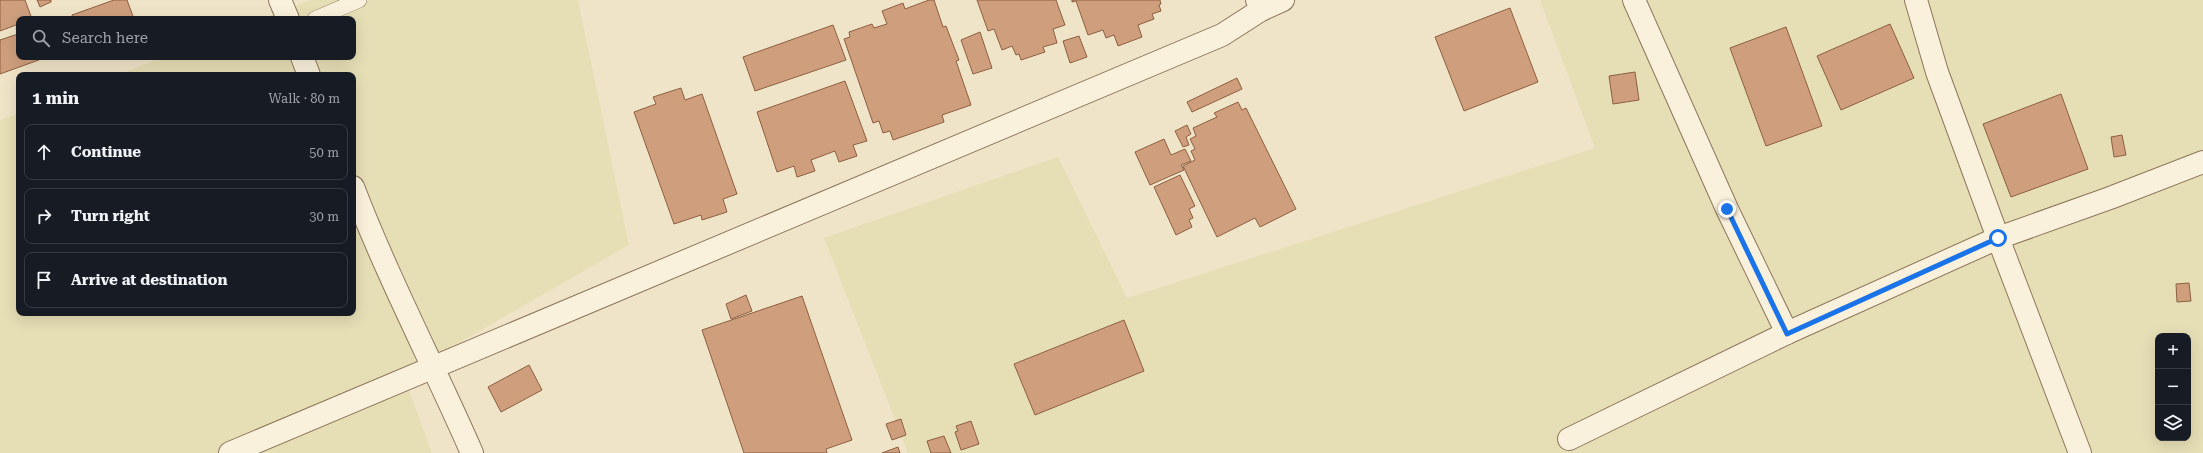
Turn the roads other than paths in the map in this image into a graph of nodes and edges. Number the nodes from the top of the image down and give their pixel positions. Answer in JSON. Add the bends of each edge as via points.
{"nodes":[{"id":1,"x":280,"y":0,"type":"edge"},
{"id":2,"x":359,"y":0,"type":"edge"},
{"id":3,"x":1283,"y":0,"type":"edge"},
{"id":4,"x":1634,"y":0,"type":"edge"},
{"id":5,"x":1916,"y":0,"type":"edge"},
{"id":6,"x":1259,"y":5,"type":"edge"},
{"id":7,"x":287,"y":16,"type":"edge"},
{"id":8,"x":322,"y":16,"type":"edge"},
{"id":9,"x":303,"y":60,"type":"edge"},
{"id":10,"x":308,"y":72,"type":"edge"},
{"id":11,"x":2203,"y":162,"type":"edge"},
{"id":12,"x":356,"y":196,"type":"edge"},
{"id":13,"x":1998,"y":238,"type":"junction"},
{"id":14,"x":1787,"y":334,"type":"junction"},
{"id":15,"x":434,"y":366,"type":"junction"},
{"id":16,"x":1569,"y":439,"type":"dead end"},
{"id":17,"x":230,"y":453,"type":"edge"},
{"id":18,"x":472,"y":453,"type":"edge"},
{"id":19,"x":2080,"y":453,"type":"edge"}],
"edges":[{"from":1,"to":7,"type":"street"},
{"from":2,"to":8,"type":"lane"},
{"from":3,"to":6,"type":"street"},
{"from":4,"to":14,"type":"street","via":[[1727,209]]},
{"from":5,"to":13,"type":"street","via":[[1937,72]]},
{"from":6,"to":15,"type":"street","via":[[1222,34],[1156,63]]},
{"from":9,"to":10,"type":"street"},
{"from":11,"to":13,"type":"street"},
{"from":12,"to":15,"type":"street"},
{"from":13,"to":14,"type":"street"},
{"from":13,"to":19,"type":"street"},
{"from":14,"to":16,"type":"street"},
{"from":15,"to":17,"type":"street"},
{"from":15,"to":18,"type":"street"}]}
